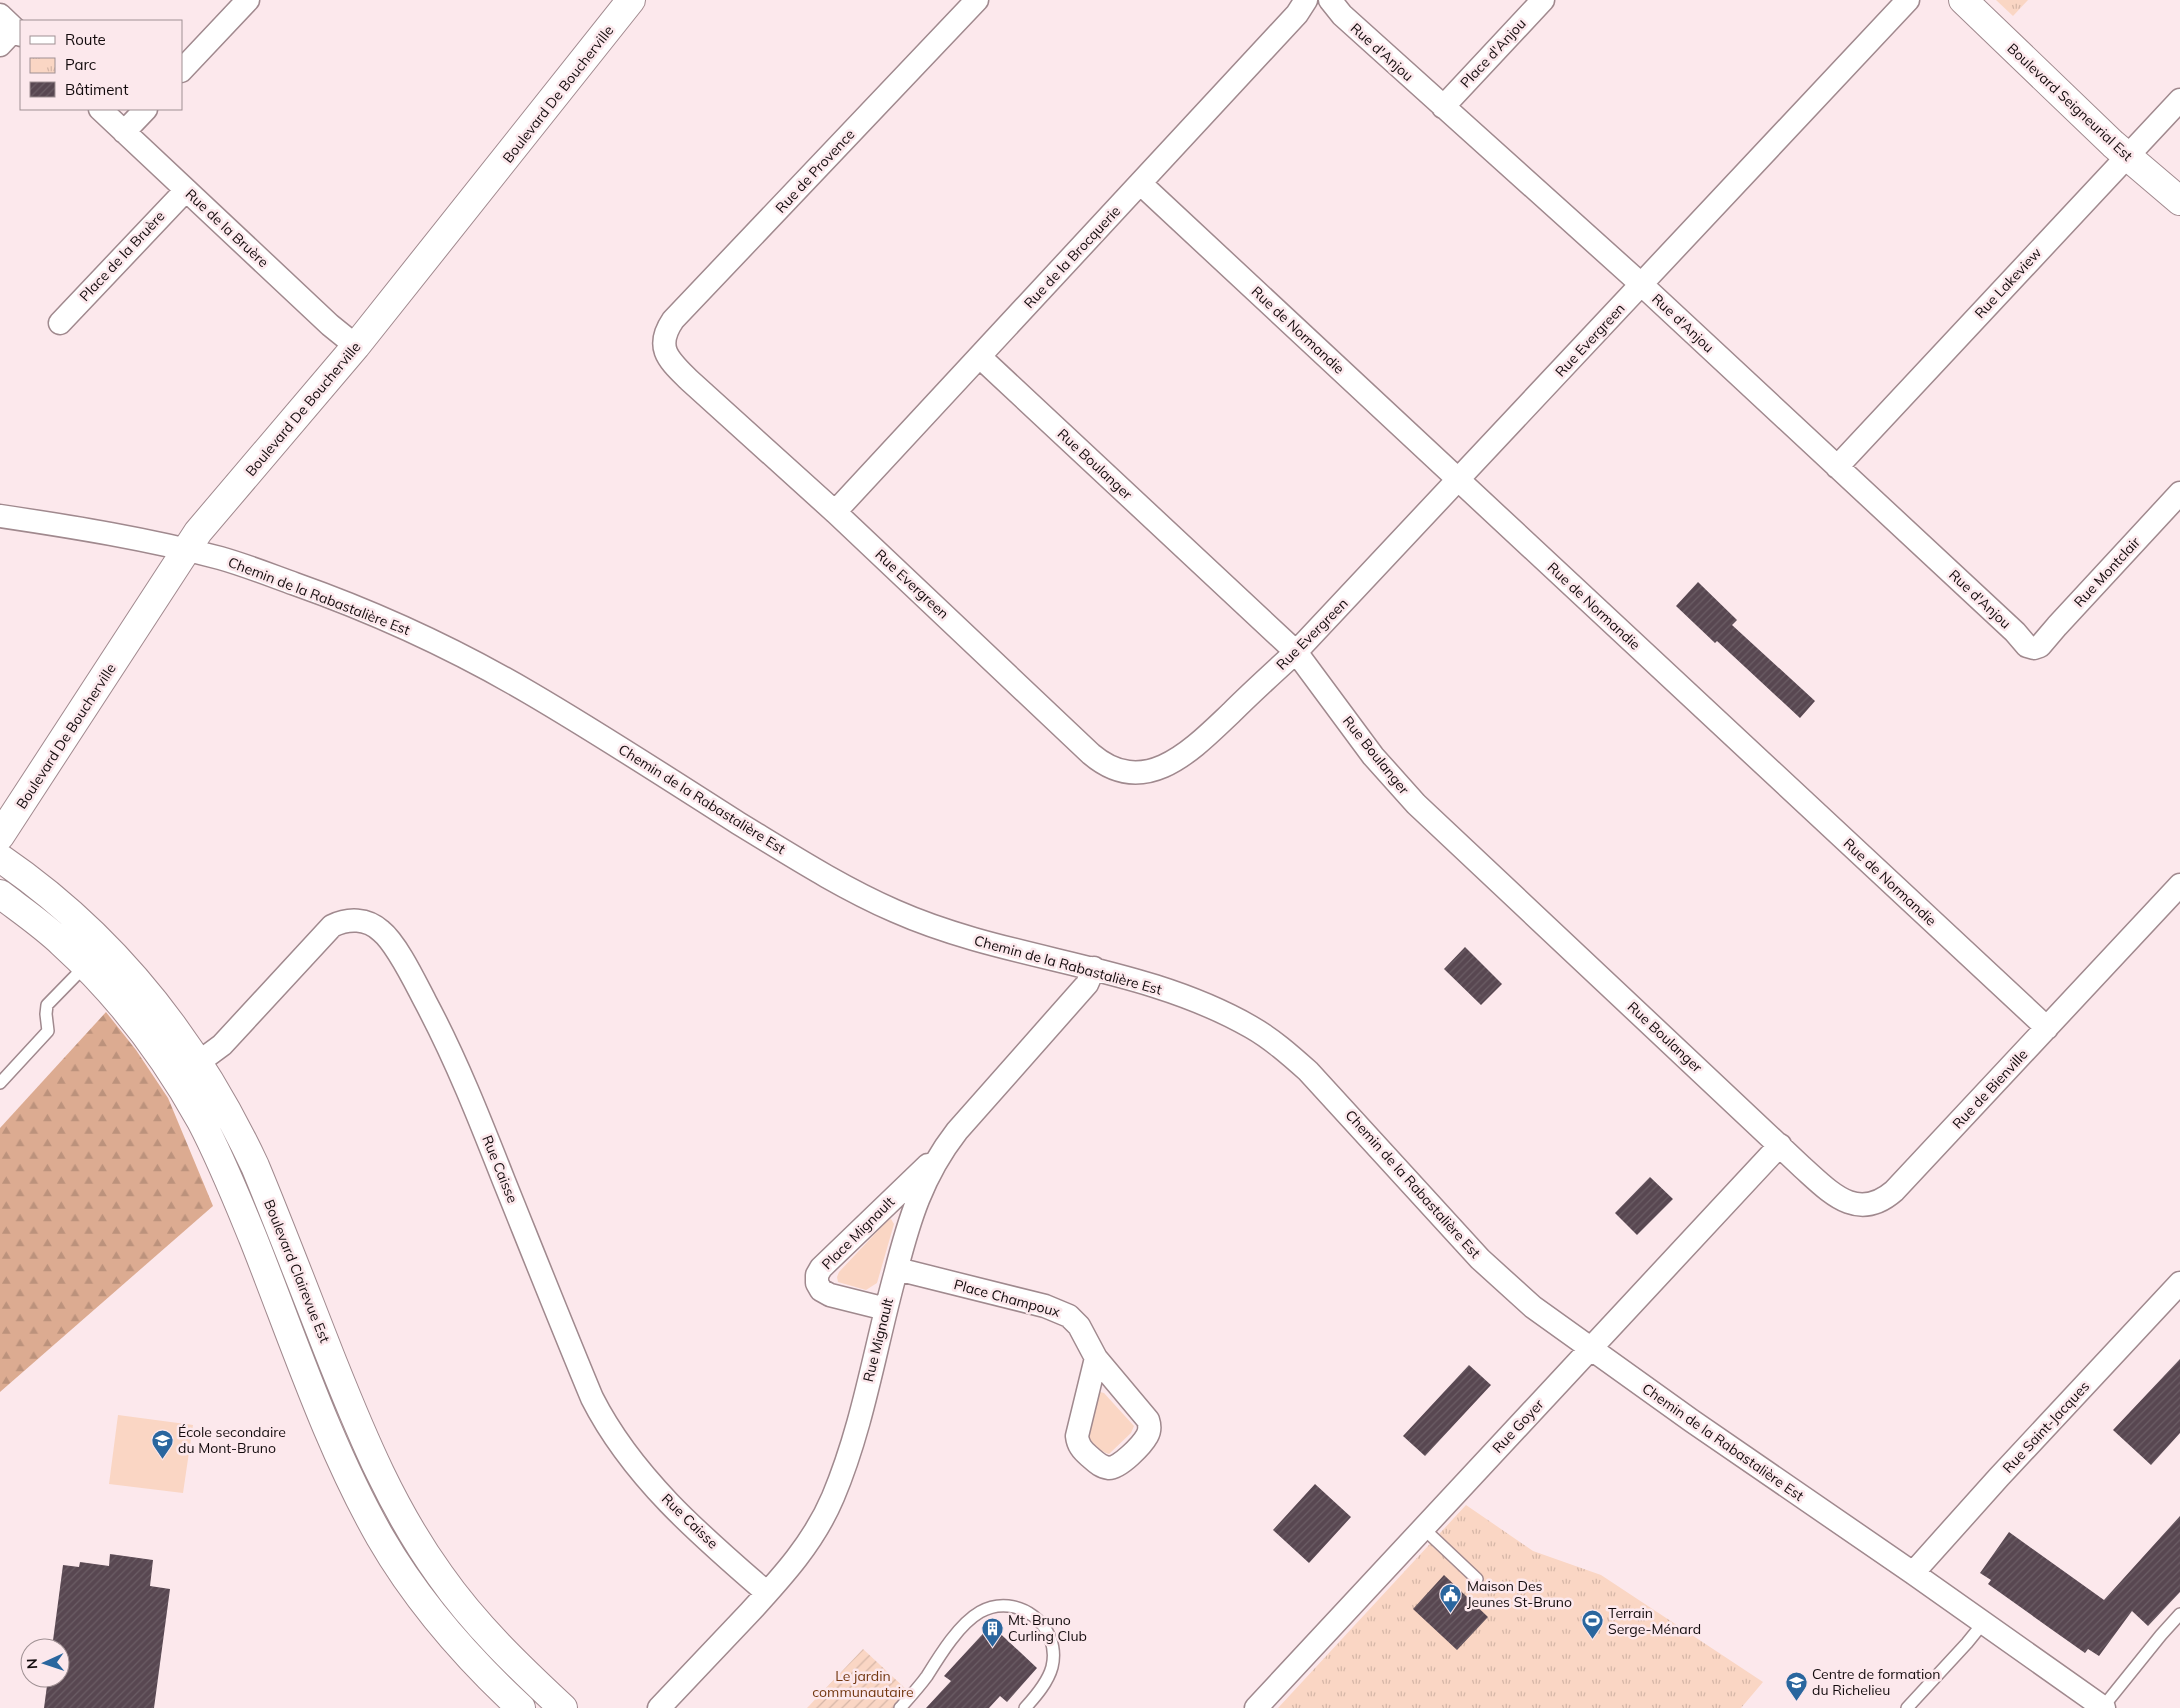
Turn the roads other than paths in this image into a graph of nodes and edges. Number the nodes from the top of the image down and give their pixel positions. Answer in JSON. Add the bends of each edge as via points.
{"nodes":[{"id":1,"x":248,"y":0,"type":"edge"},
{"id":2,"x":632,"y":0,"type":"edge"},
{"id":3,"x":977,"y":0,"type":"edge"},
{"id":4,"x":1306,"y":0,"type":"edge"},
{"id":5,"x":1330,"y":0,"type":"edge"},
{"id":6,"x":1543,"y":0,"type":"edge"},
{"id":7,"x":1908,"y":0,"type":"edge"},
{"id":8,"x":1963,"y":0,"type":"edge"},
{"id":9,"x":182,"y":70,"type":"edge"},
{"id":10,"x":2180,"y":100,"type":"edge"},
{"id":11,"x":1443,"y":107,"type":"junction"},
{"id":12,"x":101,"y":110,"type":"edge"},
{"id":13,"x":145,"y":110,"type":"edge"},
{"id":14,"x":124,"y":132,"type":"junction"},
{"id":15,"x":2127,"y":156,"type":"junction"},
{"id":16,"x":1141,"y":184,"type":"junction"},
{"id":17,"x":186,"y":190,"type":"junction"},
{"id":18,"x":2180,"y":202,"type":"edge"},
{"id":19,"x":1642,"y":285,"type":"junction"},
{"id":20,"x":60,"y":323,"type":"dead end"},
{"id":21,"x":356,"y":346,"type":"junction"},
{"id":22,"x":664,"y":346,"type":"joint"},
{"id":23,"x":980,"y":357,"type":"junction"},
{"id":24,"x":1837,"y":467,"type":"junction"},
{"id":25,"x":1459,"y":480,"type":"junction"},
{"id":26,"x":2180,"y":493,"type":"edge"},
{"id":27,"x":835,"y":512,"type":"junction"},
{"id":28,"x":0,"y":516,"type":"edge"},
{"id":29,"x":186,"y":550,"type":"junction"},
{"id":30,"x":2034,"y":648,"type":"joint"},
{"id":31,"x":1296,"y":652,"type":"junction"},
{"id":32,"x":0,"y":836,"type":"edge"},
{"id":33,"x":0,"y":858,"type":"edge"},
{"id":34,"x":2180,"y":885,"type":"edge"},
{"id":35,"x":0,"y":894,"type":"edge"},
{"id":36,"x":86,"y":965,"type":"junction"},
{"id":37,"x":1094,"y":968,"type":"junction"},
{"id":38,"x":2047,"y":1028,"type":"junction"},
{"id":39,"x":199,"y":1062,"type":"junction"},
{"id":40,"x":0,"y":1083,"type":"edge"},
{"id":41,"x":1780,"y":1145,"type":"junction"},
{"id":42,"x":939,"y":1154,"type":"junction"},
{"id":43,"x":896,"y":1269,"type":"junction"},
{"id":44,"x":2180,"y":1283,"type":"edge"},
{"id":45,"x":886,"y":1309,"type":"junction"},
{"id":46,"x":1590,"y":1348,"type":"junction"},
{"id":47,"x":1096,"y":1358,"type":"dead end"},
{"id":48,"x":1423,"y":1528,"type":"junction"},
{"id":49,"x":1913,"y":1573,"type":"junction"},
{"id":50,"x":1477,"y":1579,"type":"dead end"},
{"id":51,"x":767,"y":1593,"type":"junction"},
{"id":52,"x":2180,"y":1614,"type":"edge"},
{"id":53,"x":1984,"y":1622,"type":"junction"},
{"id":54,"x":521,"y":1708,"type":"edge"},
{"id":55,"x":564,"y":1708,"type":"edge"},
{"id":56,"x":659,"y":1708,"type":"edge"},
{"id":57,"x":900,"y":1708,"type":"edge"},
{"id":58,"x":1025,"y":1708,"type":"edge"},
{"id":59,"x":1256,"y":1708,"type":"edge"},
{"id":60,"x":1907,"y":1708,"type":"edge"},
{"id":61,"x":2104,"y":1708,"type":"edge"}],
"edges":[{"from":1,"to":9,"type":"street"},
{"from":2,"to":21,"type":"street","name":"Boulevard De Boucherville"},
{"from":3,"to":22,"type":"street","name":"Rue de Provence","via":[[673,320]]},
{"from":4,"to":16,"type":"street","name":"Rue de la Brocquerie","via":[[1297,14]]},
{"from":5,"to":11,"type":"street","name":"Rue d'Anjou","via":[[1342,16]]},
{"from":6,"to":11,"type":"street","name":"Place d'Anjou"},
{"from":7,"to":19,"type":"street","name":"Rue Evergreen"},
{"from":8,"to":15,"type":"street","name":"Boulevard Seigneurial Est"},
{"from":10,"to":15,"type":"street","name":"Rue Lakeview"},
{"from":11,"to":19,"type":"street","name":"Rue d'Anjou"},
{"from":12,"to":14,"type":"street","name":"Rue de la Bruère"},
{"from":13,"to":14,"type":"street"},
{"from":14,"to":17,"type":"street","name":"Rue de la Bruère"},
{"from":15,"to":18,"type":"street","name":"Boulevard Seigneurial Est"},
{"from":15,"to":24,"type":"street","name":"Rue Lakeview"},
{"from":16,"to":23,"type":"street","name":"Rue de la Brocquerie"},
{"from":16,"to":25,"type":"street","name":"Rue de Normandie"},
{"from":17,"to":20,"type":"street","name":"Place de la Bruère"},
{"from":17,"to":21,"type":"street","name":"Rue de la Bruère"},
{"from":19,"to":24,"type":"street","name":"Rue d'Anjou"},
{"from":19,"to":25,"type":"street","name":"Rue Evergreen"},
{"from":21,"to":29,"type":"street","name":"Boulevard De Boucherville"},
{"from":22,"to":27,"type":"street","name":"Rue Evergreen","via":[[672,363],[689,380]]},
{"from":23,"to":27,"type":"street","name":"Rue de la Brocquerie"},
{"from":23,"to":31,"type":"street","name":"Rue Boulanger"},
{"from":24,"to":30,"type":"street","name":"Rue d'Anjou","via":[[2025,644]]},
{"from":25,"to":31,"type":"street","name":"Rue Evergreen"},
{"from":25,"to":38,"type":"street","name":"Rue de Normandie"},
{"from":26,"to":30,"type":"street","name":"Rue Montclair","via":[[2042,644]]},
{"from":27,"to":31,"type":"street","name":"Rue Evergreen","via":[[1091,754],[1113,768],[1148,772],[1173,762],[1203,739]]},
{"from":28,"to":29,"type":"street","name":"Chemin de la Rabastalière Est"},
{"from":29,"to":32,"type":"street","name":"Boulevard De Boucherville"},
{"from":29,"to":37,"type":"street","name":"Chemin de la Rabastalière Est","via":[[223,559],[326,595],[435,641],[531,694],[794,856],[893,910],[965,937]]},
{"from":31,"to":41,"type":"street","name":"Rue Boulanger","via":[[1373,756],[1416,804]]},
{"from":33,"to":39,"type":"street","name":"Boulevard Clairevue Est","via":[[99,938],[150,995]]},
{"from":34,"to":38,"type":"street","name":"Rue de Bienville"},
{"from":35,"to":36,"type":"street","name":"Boulevard Clairevue Est"},
{"from":36,"to":40,"type":"lane","via":[[47,1005],[48,1031]]},
{"from":36,"to":54,"type":"street","name":"Boulevard Clairevue Est","via":[[127,1012],[166,1066],[213,1145],[330,1432],[380,1538],[437,1620],[463,1651]]},
{"from":37,"to":42,"type":"street","name":"Rue Mignault","via":[[1087,984],[977,1106]]},
{"from":37,"to":46,"type":"street","name":"Chemin de la Rabastalière Est","via":[[1200,1003],[1250,1027],[1278,1045],[1326,1089],[1498,1276],[1533,1307]]},
{"from":38,"to":41,"type":"street","name":"Rue de Bienville","via":[[1894,1191],[1876,1202],[1856,1204],[1836,1197]]},
{"from":39,"to":51,"type":"street","name":"Rue Caisse","via":[[222,1045],[332,926],[357,920],[381,931],[416,985],[447,1044],[592,1398],[606,1424],[645,1477]]},
{"from":39,"to":55,"type":"street","name":"Boulevard Clairevue Est","via":[[255,1166],[369,1452],[399,1511],[440,1576],[460,1601],[503,1650]]},
{"from":41,"to":46,"type":"street","name":"Rue Goyer"},
{"from":42,"to":43,"type":"street","name":"Rue Mignault","via":[[913,1212]]},
{"from":42,"to":45,"type":"street","name":"Place Mignault","via":[[817,1275],[817,1283],[825,1293]]},
{"from":43,"to":45,"type":"street","name":"Rue Mignault"},
{"from":43,"to":47,"type":"street","name":"Place Champoux","via":[[1059,1310],[1079,1326]]},
{"from":44,"to":49,"type":"street","name":"Rue Saint-Jacques"},
{"from":45,"to":51,"type":"street","name":"Rue Mignault","via":[[854,1437],[833,1499],[803,1551]]},
{"from":46,"to":48,"type":"street","name":"Rue Goyer"},
{"from":46,"to":49,"type":"street","name":"Chemin de la Rabastalière Est"},
{"from":48,"to":50,"type":"lane"},
{"from":48,"to":59,"type":"street","name":"Rue Goyer"},
{"from":49,"to":53,"type":"street","name":"Chemin de la Rabastalière Est"},
{"from":51,"to":56,"type":"street","name":"Rue Mignault"},
{"from":52,"to":61,"type":"lane"},
{"from":53,"to":60,"type":"lane"},
{"from":53,"to":61,"type":"street","name":"Chemin de la Rabastalière Est"},
{"from":57,"to":58,"type":"lane","via":[[974,1617],[994,1607],[1009,1606],[1037,1618],[1047,1630],[1052,1644],[1049,1674]]}]}
